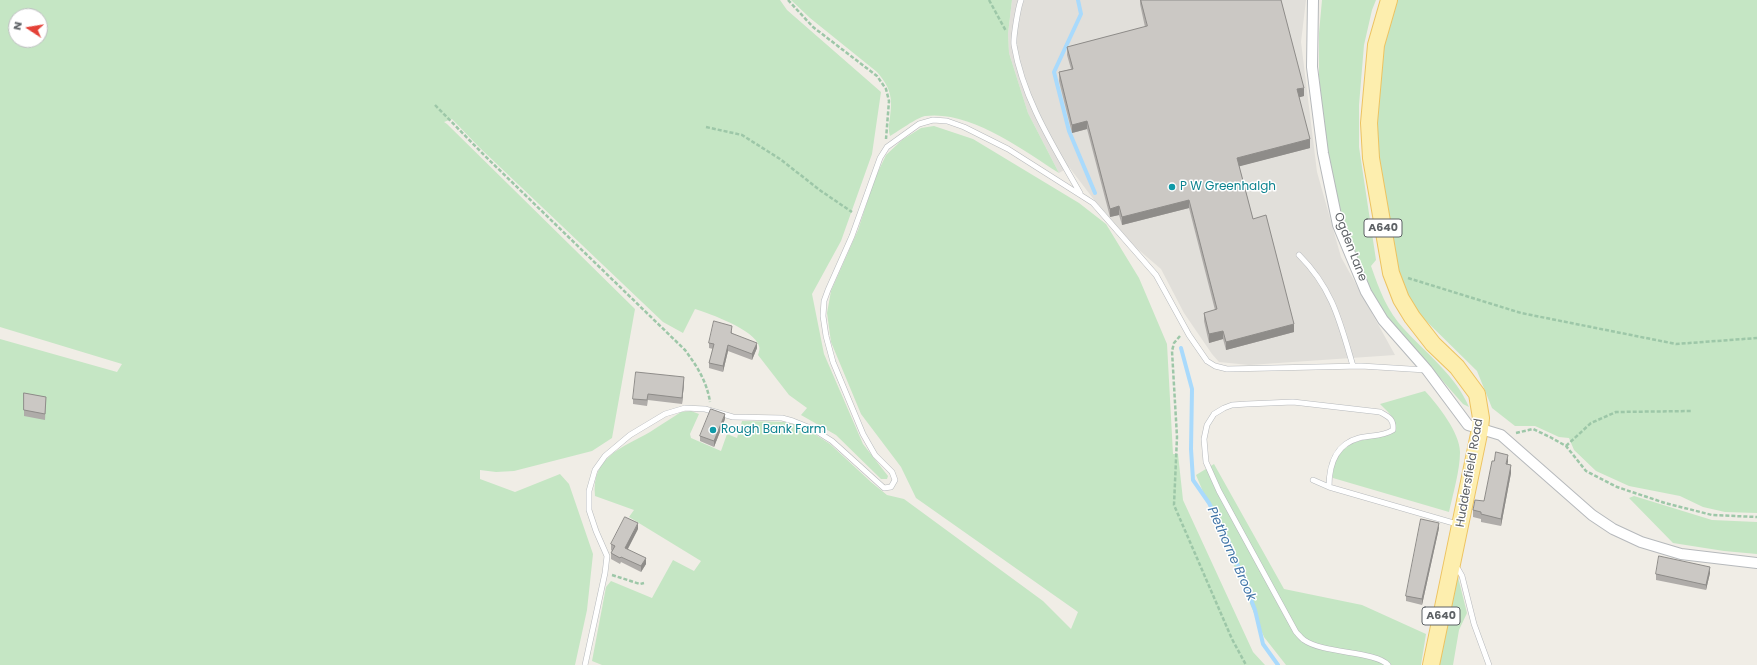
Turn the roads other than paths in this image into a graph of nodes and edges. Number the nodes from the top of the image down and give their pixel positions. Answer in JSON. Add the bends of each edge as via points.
{"nodes":[{"id":1,"x":1020,"y":0,"type":"edge"},
{"id":2,"x":1313,"y":0,"type":"edge"},
{"id":3,"x":1389,"y":0,"type":"edge"},
{"id":4,"x":1080,"y":194,"type":"junction"},
{"id":5,"x":1299,"y":256,"type":"dead end"},
{"id":6,"x":1353,"y":366,"type":"junction"},
{"id":7,"x":1427,"y":370,"type":"junction"},
{"id":8,"x":1480,"y":429,"type":"junction"},
{"id":9,"x":1313,"y":480,"type":"dead end"},
{"id":10,"x":1329,"y":487,"type":"junction"},
{"id":11,"x":1461,"y":525,"type":"junction"},
{"id":12,"x":1757,"y":563,"type":"edge"},
{"id":13,"x":1451,"y":566,"type":"junction"},
{"id":14,"x":586,"y":665,"type":"edge"},
{"id":15,"x":1388,"y":665,"type":"edge"},
{"id":16,"x":1431,"y":665,"type":"edge"},
{"id":17,"x":1489,"y":665,"type":"edge"}],
"edges":[{"from":1,"to":4,"type":"lane","via":[[1013,44],[1026,89],[1043,127]]},
{"from":2,"to":7,"type":"street","name":"Ogden Lane","via":[[1312,68],[1323,154],[1338,225],[1366,292],[1383,320]]},
{"from":3,"to":8,"type":"main road","name":"Huddersfield Road","number":"A640","via":[[1376,45],[1369,123],[1371,158],[1392,277],[1412,317],[1478,394]]},
{"from":4,"to":6,"type":"lane","via":[[1093,203],[1156,275],[1186,330],[1207,361],[1227,369]]},
{"from":4,"to":14,"type":"lane","via":[[1008,149],[947,121],[933,120],[919,124],[887,147],[875,168],[860,215],[824,301],[823,316],[833,362],[863,434],[875,455],[892,472],[895,480],[891,486],[884,488],[832,441],[813,429],[782,418],[733,417],[711,410],[685,408],[666,414],[630,435],[605,456],[595,470],[589,491],[589,510],[607,556]]},
{"from":5,"to":6,"type":"lane","via":[[1327,290],[1336,308]]},
{"from":6,"to":7,"type":"lane"},
{"from":7,"to":8,"type":"street","name":"Ogden Lane","via":[[1468,425]]},
{"from":8,"to":11,"type":"main road","name":"Huddersfield Road","number":"A640"},
{"from":8,"to":12,"type":"street","name":"Ogden Lane","via":[[1501,435],[1592,515],[1613,529],[1641,542],[1681,554]]},
{"from":9,"to":10,"type":"lane"},
{"from":10,"to":11,"type":"lane"},
{"from":10,"to":15,"type":"lane","via":[[1333,459],[1339,450],[1359,438],[1386,434],[1392,430],[1391,418],[1380,412],[1293,402],[1270,402],[1232,405],[1214,414],[1207,425],[1204,439],[1206,462],[1219,492],[1296,632],[1315,646],[1380,659]]},
{"from":11,"to":13,"type":"main road","name":"Huddersfield Road","number":"A640"},
{"from":13,"to":16,"type":"main road","name":"Huddersfield Road","number":"A640"},
{"from":13,"to":17,"type":"lane","via":[[1460,571],[1474,624]]}]}
